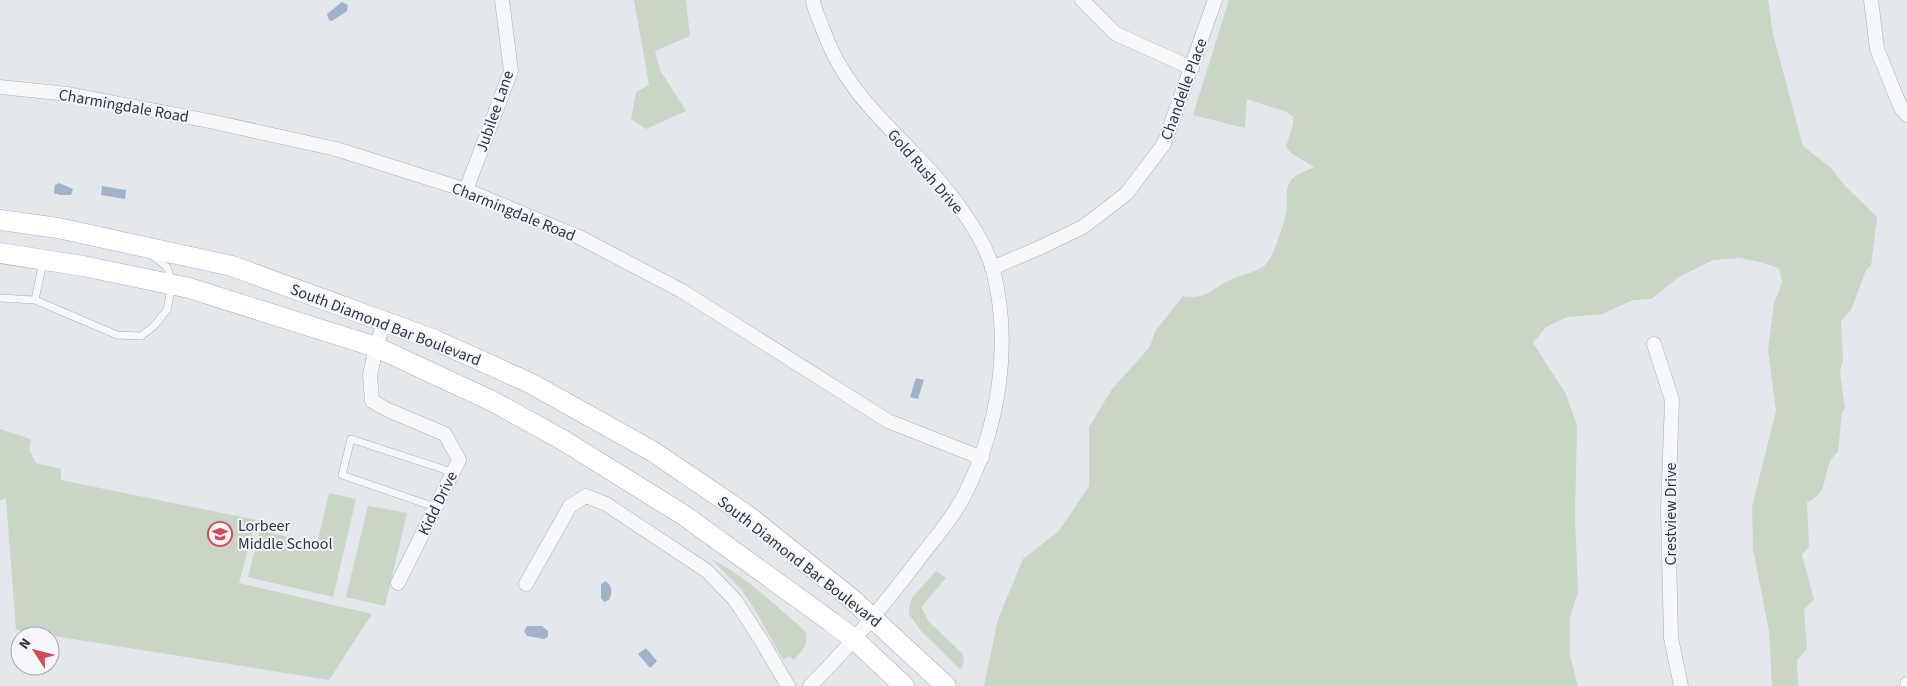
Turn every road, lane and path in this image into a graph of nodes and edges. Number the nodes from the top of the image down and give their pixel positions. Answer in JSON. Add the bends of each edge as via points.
{"nodes":[{"id":1,"x":502,"y":0,"type":"edge"},
{"id":2,"x":813,"y":0,"type":"edge"},
{"id":3,"x":1082,"y":0,"type":"edge"},
{"id":4,"x":1215,"y":0,"type":"edge"},
{"id":5,"x":1870,"y":0,"type":"edge"},
{"id":6,"x":1192,"y":68,"type":"junction"},
{"id":7,"x":0,"y":87,"type":"edge"},
{"id":8,"x":1907,"y":115,"type":"edge"},
{"id":9,"x":466,"y":190,"type":"junction"},
{"id":10,"x":0,"y":220,"type":"edge"},
{"id":11,"x":145,"y":248,"type":"junction"},
{"id":12,"x":0,"y":253,"type":"edge"},
{"id":13,"x":44,"y":260,"type":"junction"},
{"id":14,"x":992,"y":268,"type":"junction"},
{"id":15,"x":172,"y":284,"type":"junction"},
{"id":16,"x":0,"y":298,"type":"edge"},
{"id":17,"x":35,"y":300,"type":"junction"},
{"id":18,"x":385,"y":321,"type":"junction"},
{"id":19,"x":1654,"y":344,"type":"dead end"},
{"id":20,"x":376,"y":347,"type":"junction"},
{"id":21,"x":982,"y":458,"type":"junction"},
{"id":22,"x":452,"y":472,"type":"junction"},
{"id":23,"x":435,"y":507,"type":"junction"},
{"id":24,"x":398,"y":583,"type":"dead end"},
{"id":25,"x":526,"y":584,"type":"dead end"},
{"id":26,"x":873,"y":618,"type":"junction"},
{"id":27,"x":855,"y":640,"type":"junction"},
{"id":28,"x":788,"y":686,"type":"edge"},
{"id":29,"x":810,"y":686,"type":"edge"},
{"id":30,"x":904,"y":686,"type":"edge"},
{"id":31,"x":946,"y":686,"type":"edge"},
{"id":32,"x":1681,"y":686,"type":"edge"}],
"edges":[{"from":1,"to":9,"type":"street","name":"Jubilee Lane","via":[[511,71]]},
{"from":2,"to":14,"type":"street","name":"Gold Rush Drive","via":[[830,51],[845,77],[868,107],[941,183],[972,224]]},
{"from":3,"to":6,"type":"street","via":[[1116,34]]},
{"from":4,"to":6,"type":"street","name":"Chandelle Place"},
{"from":5,"to":8,"type":"street","via":[[1877,48],[1901,108]]},
{"from":6,"to":14,"type":"street","name":"Chandelle Place","via":[[1164,144],[1126,194],[1083,227]]},
{"from":7,"to":9,"type":"street","name":"Charmingdale Road","via":[[68,94],[214,122],[327,147]]},
{"from":9,"to":21,"type":"street","name":"Charmingdale Road","via":[[581,238],[682,291],[888,422]]},
{"from":10,"to":11,"type":"main road","name":"South Diamond Bar Boulevard","via":[[58,228]]},
{"from":11,"to":15,"type":"lane","via":[[167,267]]},
{"from":11,"to":18,"type":"main road","name":"South Diamond Bar Boulevard","via":[[232,266]]},
{"from":12,"to":13,"type":"main road","name":"South Diamond Bar Boulevard"},
{"from":13,"to":15,"type":"main road","name":"South Diamond Bar Boulevard"},
{"from":13,"to":17,"type":"lane"},
{"from":14,"to":21,"type":"street","name":"Gold Rush Drive","via":[[1001,315],[1001,364],[994,414]]},
{"from":15,"to":17,"type":"lane","via":[[167,310],[141,336],[117,335]]},
{"from":15,"to":20,"type":"main road","name":"South Diamond Bar Boulevard"},
{"from":16,"to":17,"type":"lane"},
{"from":18,"to":20,"type":"street","name":"Kidd Drive"},
{"from":18,"to":26,"type":"main road","name":"South Diamond Bar Boulevard","via":[[532,384],[652,451],[748,516]]},
{"from":19,"to":32,"type":"street","name":"Crestview Drive","via":[[1672,400],[1668,511],[1671,638]]},
{"from":20,"to":22,"type":"street","name":"Kidd Drive","via":[[370,374],[372,401],[445,434],[459,460]]},
{"from":20,"to":27,"type":"main road","name":"South Diamond Bar Boulevard","via":[[494,402],[561,439],[682,514]]},
{"from":21,"to":26,"type":"street","name":"Gold Rush Drive","via":[[964,496],[944,527]]},
{"from":22,"to":23,"type":"street","name":"Kidd Drive"},
{"from":22,"to":23,"type":"lane","via":[[351,439],[342,474]]},
{"from":23,"to":24,"type":"street","name":"Kidd Drive"},
{"from":25,"to":28,"type":"street","via":[[570,506],[586,496],[599,501],[707,571],[735,600]]},
{"from":26,"to":27,"type":"street","name":"Gold Rush Drive"},
{"from":26,"to":31,"type":"main road","name":"South Diamond Bar Boulevard"},
{"from":27,"to":29,"type":"street","name":"Gold Rush Drive"},
{"from":27,"to":30,"type":"main road","name":"South Diamond Bar Boulevard"}]}
